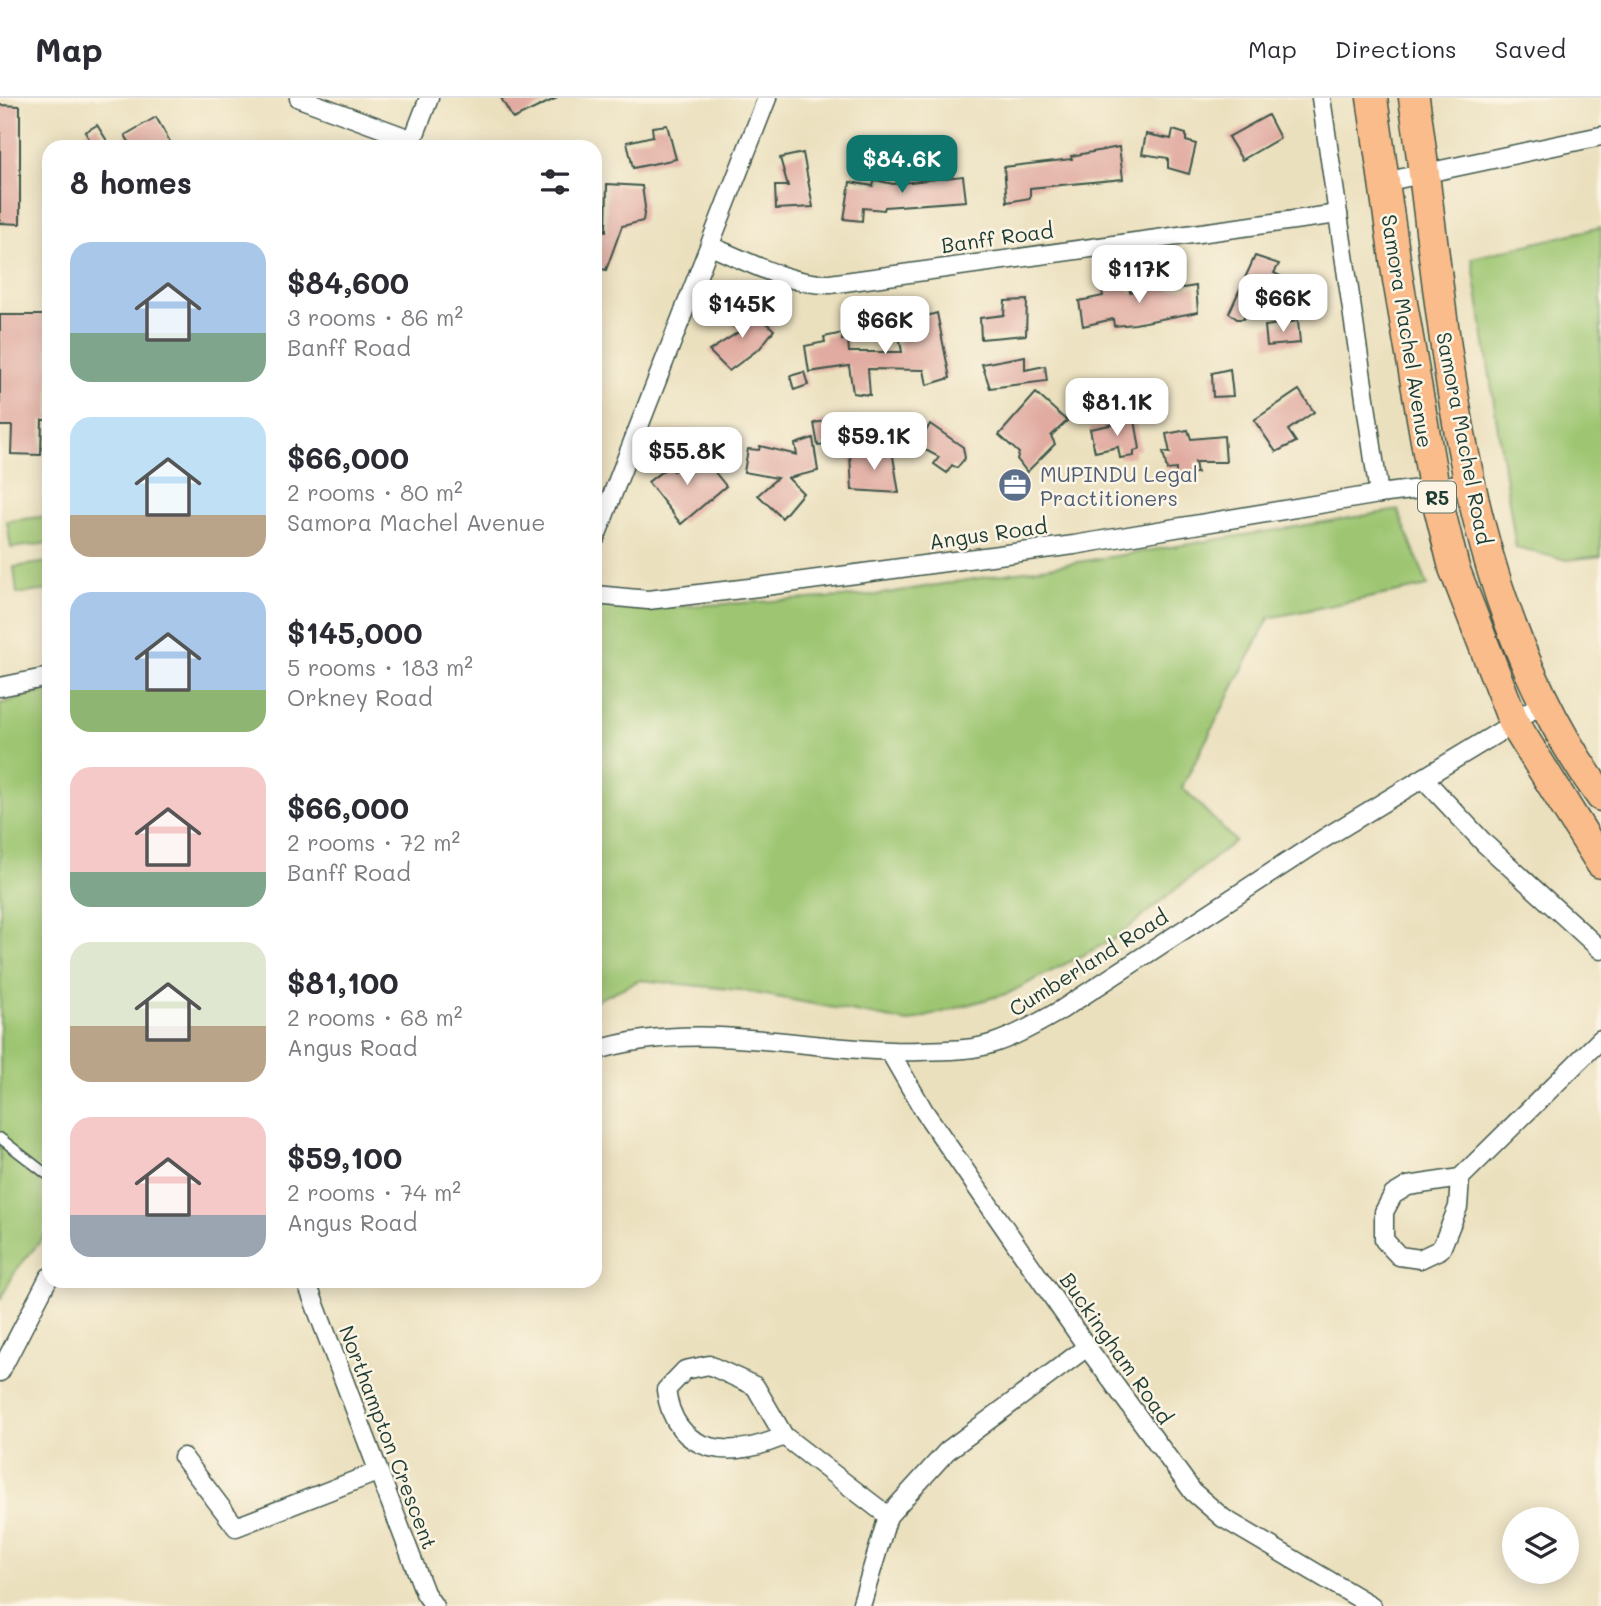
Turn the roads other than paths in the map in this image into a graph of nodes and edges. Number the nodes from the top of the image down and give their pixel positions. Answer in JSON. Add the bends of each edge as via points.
{"nodes":[{"id":1,"x":299,"y":98,"type":"edge"},
{"id":2,"x":429,"y":98,"type":"edge"},
{"id":3,"x":767,"y":98,"type":"edge"},
{"id":4,"x":1321,"y":98,"type":"edge"},
{"id":5,"x":1372,"y":98,"type":"edge"},
{"id":6,"x":1414,"y":98,"type":"edge"},
{"id":7,"x":1601,"y":136,"type":"edge"},
{"id":8,"x":402,"y":140,"type":"edge"},
{"id":9,"x":413,"y":140,"type":"edge"},
{"id":10,"x":1425,"y":174,"type":"junction"},
{"id":11,"x":1384,"y":182,"type":"junction"},
{"id":12,"x":1338,"y":214,"type":"junction"},
{"id":13,"x":710,"y":246,"type":"junction"},
{"id":14,"x":1469,"y":483,"type":"junction"},
{"id":15,"x":1434,"y":487,"type":"junction"},
{"id":16,"x":1379,"y":494,"type":"junction"},
{"id":17,"x":602,"y":521,"type":"edge"},
{"id":18,"x":602,"y":596,"type":"edge"},
{"id":19,"x":42,"y":678,"type":"edge"},
{"id":20,"x":0,"y":687,"type":"edge"},
{"id":21,"x":1542,"y":702,"type":"junction"},
{"id":22,"x":1514,"y":723,"type":"junction"},
{"id":23,"x":1424,"y":779,"type":"junction"},
{"id":24,"x":1601,"y":796,"type":"edge"},
{"id":25,"x":1601,"y":863,"type":"edge"},
{"id":26,"x":1601,"y":950,"type":"edge"},
{"id":27,"x":1601,"y":1039,"type":"edge"},
{"id":28,"x":602,"y":1049,"type":"edge"},
{"id":29,"x":890,"y":1052,"type":"junction"},
{"id":30,"x":0,"y":1138,"type":"edge"},
{"id":31,"x":42,"y":1171,"type":"edge"},
{"id":32,"x":1460,"y":1178,"type":"junction"},
{"id":33,"x":43,"y":1288,"type":"edge"},
{"id":34,"x":309,"y":1288,"type":"edge"},
{"id":35,"x":1087,"y":1347,"type":"junction"},
{"id":36,"x":0,"y":1371,"type":"edge"},
{"id":37,"x":784,"y":1436,"type":"junction"},
{"id":38,"x":183,"y":1457,"type":"dead end"},
{"id":39,"x":377,"y":1472,"type":"junction"},
{"id":40,"x":888,"y":1516,"type":"junction"},
{"id":41,"x":434,"y":1606,"type":"edge"},
{"id":42,"x":861,"y":1606,"type":"edge"},
{"id":43,"x":1372,"y":1606,"type":"edge"}],
"edges":[{"from":1,"to":8,"type":"street"},
{"from":2,"to":9,"type":"street"},
{"from":3,"to":13,"type":"street"},
{"from":4,"to":12,"type":"street"},
{"from":5,"to":11,"type":"highway","name":"Samora Machel Avenue","number":"R5"},
{"from":6,"to":10,"type":"highway","name":"Samora Machel Road","number":"R5"},
{"from":7,"to":10,"type":"street"},
{"from":10,"to":11,"type":"street"},
{"from":10,"to":14,"type":"highway","name":"Samora Machel Road","number":"R5","via":[[1444,333]]},
{"from":11,"to":15,"type":"highway","name":"Samora Machel Avenue","number":"R5"},
{"from":12,"to":13,"type":"street","name":"Banff Road","via":[[813,285]]},
{"from":12,"to":16,"type":"street"},
{"from":13,"to":17,"type":"street"},
{"from":14,"to":15,"type":"street","name":"Angus Road"},
{"from":14,"to":21,"type":"highway","name":"Samora Machel Road","number":"R5","via":[[1507,614]]},
{"from":15,"to":16,"type":"street","name":"Angus Road"},
{"from":15,"to":22,"type":"highway","name":"Samora Machel Avenue","number":"R5","via":[[1470,616]]},
{"from":16,"to":18,"type":"street","name":"Angus Road","via":[[1074,545],[758,587],[648,600]]},
{"from":19,"to":20,"type":"street"},
{"from":21,"to":22,"type":"street","name":"Cumberland Road"},
{"from":21,"to":24,"type":"highway","name":"Samora Machel Road","number":"R5"},
{"from":22,"to":23,"type":"street","name":"Cumberland Road"},
{"from":22,"to":25,"type":"highway","name":"Samora Machel Avenue","number":"R5"},
{"from":23,"to":26,"type":"street","via":[[1485,844]]},
{"from":23,"to":29,"type":"street","name":"Cumberland Road","via":[[1031,1028],[966,1050]]},
{"from":27,"to":32,"type":"street"},
{"from":28,"to":29,"type":"street","name":"Cumberland Road","via":[[681,1038]]},
{"from":29,"to":35,"type":"street","name":"Buckingham Road","via":[[924,1111]]},
{"from":30,"to":31,"type":"lane"},
{"from":32,"to":32,"type":"street","via":[[1458,1207],[1441,1249],[1420,1259],[1399,1256],[1384,1240],[1384,1212],[1393,1195],[1408,1186]]},
{"from":33,"to":36,"type":"street"},
{"from":34,"to":39,"type":"street","name":"Northampton Crescent"},
{"from":35,"to":40,"type":"street","via":[[947,1451]]},
{"from":35,"to":43,"type":"street","name":"Buckingham Road","via":[[1193,1492],[1223,1518]]},
{"from":37,"to":37,"type":"street","via":[[761,1447],[732,1451],[704,1446],[686,1436],[670,1415],[666,1390],[685,1370],[709,1365],[755,1386]]},
{"from":37,"to":40,"type":"street"},
{"from":38,"to":39,"type":"street","via":[[236,1527]]},
{"from":39,"to":41,"type":"street","name":"Northampton Crescent"},
{"from":40,"to":42,"type":"street"}]}
